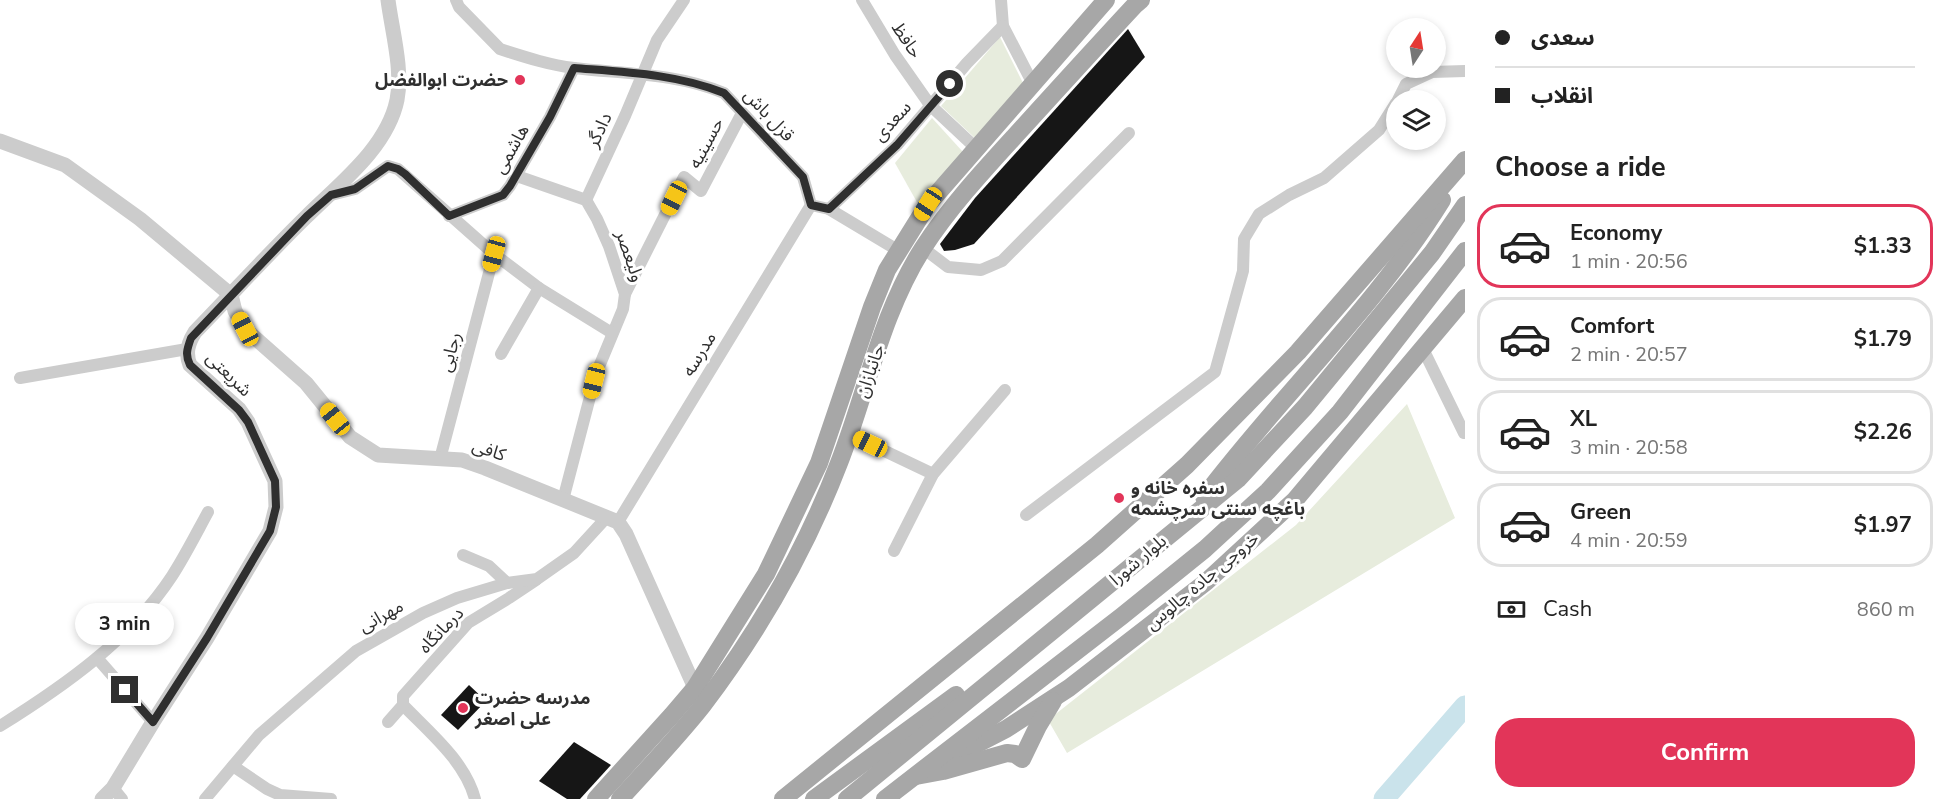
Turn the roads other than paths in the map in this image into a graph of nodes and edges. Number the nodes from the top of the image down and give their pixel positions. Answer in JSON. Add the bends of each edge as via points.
{"nodes":[{"id":1,"x":388,"y":0,"type":"edge"},
{"id":2,"x":684,"y":0,"type":"edge"},
{"id":3,"x":862,"y":0,"type":"edge"},
{"id":4,"x":1001,"y":0,"type":"edge"},
{"id":5,"x":1106,"y":0,"type":"edge"},
{"id":6,"x":1141,"y":0,"type":"edge"},
{"id":7,"x":460,"y":2,"type":"edge"},
{"id":8,"x":1003,"y":26,"type":"junction"},
{"id":9,"x":574,"y":68,"type":"junction"},
{"id":10,"x":1465,"y":71,"type":"edge"},
{"id":11,"x":642,"y":74,"type":"junction"},
{"id":12,"x":1033,"y":84,"type":"junction"},
{"id":13,"x":1403,"y":90,"type":"edge"},
{"id":14,"x":1017,"y":102,"type":"junction"},
{"id":15,"x":930,"y":105,"type":"junction"},
{"id":16,"x":742,"y":113,"type":"junction"},
{"id":17,"x":1032,"y":117,"type":"junction"},
{"id":18,"x":1386,"y":119,"type":"edge"},
{"id":19,"x":1129,"y":133,"type":"dead end"},
{"id":20,"x":0,"y":141,"type":"edge"},
{"id":21,"x":977,"y":149,"type":"junction"},
{"id":22,"x":1465,"y":162,"type":"edge"},
{"id":23,"x":516,"y":176,"type":"junction"},
{"id":24,"x":331,"y":195,"type":"junction"},
{"id":25,"x":586,"y":200,"type":"junction"},
{"id":26,"x":811,"y":205,"type":"junction"},
{"id":27,"x":1465,"y":205,"type":"edge"},
{"id":28,"x":829,"y":209,"type":"junction"},
{"id":29,"x":449,"y":216,"type":"junction"},
{"id":30,"x":923,"y":248,"type":"junction"},
{"id":31,"x":899,"y":251,"type":"junction"},
{"id":32,"x":1465,"y":251,"type":"edge"},
{"id":33,"x":494,"y":254,"type":"junction"},
{"id":34,"x":539,"y":288,"type":"junction"},
{"id":35,"x":625,"y":294,"type":"junction"},
{"id":36,"x":231,"y":295,"type":"junction"},
{"id":37,"x":1465,"y":298,"type":"edge"},
{"id":38,"x":612,"y":333,"type":"junction"},
{"id":39,"x":187,"y":349,"type":"junction"},
{"id":40,"x":1423,"y":349,"type":"junction"},
{"id":41,"x":501,"y":354,"type":"dead end"},
{"id":42,"x":20,"y":378,"type":"dead end"},
{"id":43,"x":1005,"y":390,"type":"dead end"},
{"id":44,"x":1461,"y":415,"type":"edge"},
{"id":45,"x":1464,"y":433,"type":"edge"},
{"id":46,"x":849,"y":434,"type":"junction"},
{"id":47,"x":440,"y":459,"type":"junction"},
{"id":48,"x":933,"y":474,"type":"junction"},
{"id":49,"x":563,"y":500,"type":"junction"},
{"id":50,"x":208,"y":512,"type":"dead end"},
{"id":51,"x":1026,"y":515,"type":"dead end"},
{"id":52,"x":1187,"y":519,"type":"junction"},
{"id":53,"x":612,"y":520,"type":"junction"},
{"id":54,"x":894,"y":551,"type":"dead end"},
{"id":55,"x":463,"y":555,"type":"dead end"},
{"id":56,"x":537,"y":579,"type":"junction"},
{"id":57,"x":507,"y":583,"type":"junction"},
{"id":58,"x":1059,"y":626,"type":"junction"},
{"id":59,"x":97,"y":658,"type":"junction"},
{"id":60,"x":694,"y":688,"type":"junction"},
{"id":61,"x":1056,"y":696,"type":"junction"},
{"id":62,"x":703,"y":704,"type":"junction"},
{"id":63,"x":403,"y":705,"type":"junction"},
{"id":64,"x":153,"y":722,"type":"junction"},
{"id":65,"x":388,"y":722,"type":"dead end"},
{"id":66,"x":0,"y":726,"type":"edge"},
{"id":67,"x":233,"y":766,"type":"junction"},
{"id":68,"x":911,"y":777,"type":"junction"},
{"id":69,"x":112,"y":795,"type":"edge"},
{"id":70,"x":205,"y":799,"type":"edge"},
{"id":71,"x":331,"y":799,"type":"edge"},
{"id":72,"x":475,"y":799,"type":"edge"},
{"id":73,"x":596,"y":799,"type":"edge"},
{"id":74,"x":620,"y":799,"type":"edge"},
{"id":75,"x":783,"y":799,"type":"edge"},
{"id":76,"x":814,"y":799,"type":"edge"},
{"id":77,"x":847,"y":799,"type":"edge"},
{"id":78,"x":885,"y":799,"type":"edge"}],
"edges":[{"from":1,"to":24,"type":"street","name":"شریعتی","via":[[398,65],[397,101],[383,136]]},
{"from":2,"to":11,"type":"street","name":"دادگر","via":[[657,40]]},
{"from":3,"to":15,"type":"street","name":"حافظ"},
{"from":4,"to":8,"type":"street"},
{"from":5,"to":12,"type":"main road","name":"جانبازان"},
{"from":6,"to":17,"type":"main road","name":"جانبازان"},
{"from":7,"to":9,"type":"street","name":"قزل باش","via":[[500,49]]},
{"from":8,"to":12,"type":"street"},
{"from":8,"to":15,"type":"street","name":"سعدی"},
{"from":9,"to":11,"type":"street","name":"قزل باش"},
{"from":9,"to":23,"type":"street","name":"هاشمی"},
{"from":10,"to":13,"type":"street","via":[[1432,72],[1406,84]]},
{"from":11,"to":16,"type":"street","name":"قزل باش","via":[[707,86],[724,93]]},
{"from":11,"to":25,"type":"street","name":"دادگر"},
{"from":12,"to":14,"type":"main road","name":"جانبازان"},
{"from":14,"to":17,"type":"main road","via":[[1018,116]]},
{"from":14,"to":21,"type":"main road","name":"جانبازان"},
{"from":15,"to":21,"type":"street","name":"حافظ"},
{"from":15,"to":28,"type":"street","name":"سعدی","via":[[897,145]]},
{"from":16,"to":26,"type":"street","name":"قزل باش","via":[[803,177]]},
{"from":16,"to":35,"type":"street","name":"حسینیه","via":[[702,190],[684,177]]},
{"from":17,"to":30,"type":"main road","name":"جانبازان","via":[[968,188]]},
{"from":18,"to":51,"type":"street","via":[[1379,130],[1324,178],[1259,214],[1244,239],[1243,271],[1215,372]]},
{"from":19,"to":30,"type":"street","via":[[1002,261],[981,270],[948,267]]},
{"from":20,"to":36,"type":"street","via":[[65,165],[140,219]]},
{"from":21,"to":31,"type":"main road","name":"جانبازان","via":[[928,204]]},
{"from":22,"to":52,"type":"main road","via":[[1394,270]]},
{"from":22,"to":75,"type":"main road","via":[[1298,352],[1187,465],[1097,545]]},
{"from":23,"to":25,"type":"street"},
{"from":23,"to":29,"type":"street","name":"هاشمی","via":[[503,195]]},
{"from":24,"to":29,"type":"street","via":[[355,189],[388,166],[405,174]]},
{"from":24,"to":36,"type":"street","name":"شریعتی"},
{"from":25,"to":35,"type":"street","name":"ولیعصر","via":[[609,246]]},
{"from":26,"to":28,"type":"street"},
{"from":26,"to":53,"type":"street","name":"مدرسه"},
{"from":27,"to":52,"type":"main road","name":"بلوار شورا","via":[[1432,253],[1305,407],[1238,479]]},
{"from":28,"to":31,"type":"street"},
{"from":29,"to":33,"type":"street"},
{"from":30,"to":46,"type":"main road","name":"جانبازان","via":[[888,317]]},
{"from":31,"to":60,"type":"main road","name":"جانبازان","via":[[872,307],[819,463],[766,574]]},
{"from":32,"to":68,"type":"main road","name":"بلوار شورا","via":[[1340,412],[1268,491],[1205,549],[1122,616]]},
{"from":33,"to":34,"type":"street"},
{"from":33,"to":47,"type":"street","name":"رجایی"},
{"from":34,"to":38,"type":"street"},
{"from":34,"to":41,"type":"street"},
{"from":35,"to":38,"type":"street","name":"ولیعصر"},
{"from":36,"to":39,"type":"street","name":"شریعتی","via":[[195,332]]},
{"from":36,"to":47,"type":"street","name":"کافی","via":[[245,329],[306,382],[350,437],[378,455]]},
{"from":37,"to":40,"type":"main road","name":"خروجی جاده چالوس"},
{"from":38,"to":49,"type":"street","name":"ولیعصر","via":[[596,374]]},
{"from":39,"to":42,"type":"street"},
{"from":39,"to":64,"type":"street","name":"شریعتی","via":[[190,365],[248,422],[275,481],[276,507],[270,531]]},
{"from":40,"to":44,"type":"street"},
{"from":40,"to":61,"type":"main road","name":"خروجی جاده چالوس","via":[[1295,500],[1206,582]]},
{"from":43,"to":48,"type":"street"},
{"from":44,"to":45,"type":"street"},
{"from":46,"to":48,"type":"street"},
{"from":46,"to":62,"type":"main road","name":"جانبازان","via":[[784,581]]},
{"from":47,"to":49,"type":"street","name":"کافی","via":[[462,460]]},
{"from":48,"to":54,"type":"street"},
{"from":49,"to":53,"type":"street","name":"کافی"},
{"from":50,"to":59,"type":"street","via":[[172,576],[142,616]]},
{"from":52,"to":58,"type":"main road","name":"بلوار شورا"},
{"from":53,"to":56,"type":"street","name":"مهرانی"},
{"from":53,"to":60,"type":"street","via":[[626,534]]},
{"from":55,"to":57,"type":"street","via":[[489,566]]},
{"from":56,"to":57,"type":"street","name":"مهرانی"},
{"from":56,"to":63,"type":"street","name":"درمانگاه","via":[[468,623],[403,696]]},
{"from":57,"to":67,"type":"street","name":"مهرانی","via":[[451,600],[356,651],[259,735]]},
{"from":58,"to":76,"type":"main road","via":[[960,692]]},
{"from":58,"to":77,"type":"main road","name":"بلوار شورا"},
{"from":59,"to":64,"type":"street"},
{"from":59,"to":66,"type":"street"},
{"from":60,"to":62,"type":"main road"},
{"from":60,"to":73,"type":"main road","name":"جانبازان"},
{"from":61,"to":68,"type":"main road","name":"خروجی جاده چالوس","via":[[1006,729]]},
{"from":61,"to":68,"type":"main road","via":[[1022,759],[1007,753]]},
{"from":62,"to":74,"type":"main road","name":"جانبازان"},
{"from":63,"to":65,"type":"street","name":"درمانگاه"},
{"from":63,"to":72,"type":"street","via":[[446,750],[471,784]]},
{"from":64,"to":69,"type":"street","name":"شریعتی"},
{"from":67,"to":70,"type":"street","name":"مهرانی"},
{"from":67,"to":71,"type":"street","via":[[280,795]]},
{"from":68,"to":78,"type":"main road","name":"بلوار شورا"}]}
